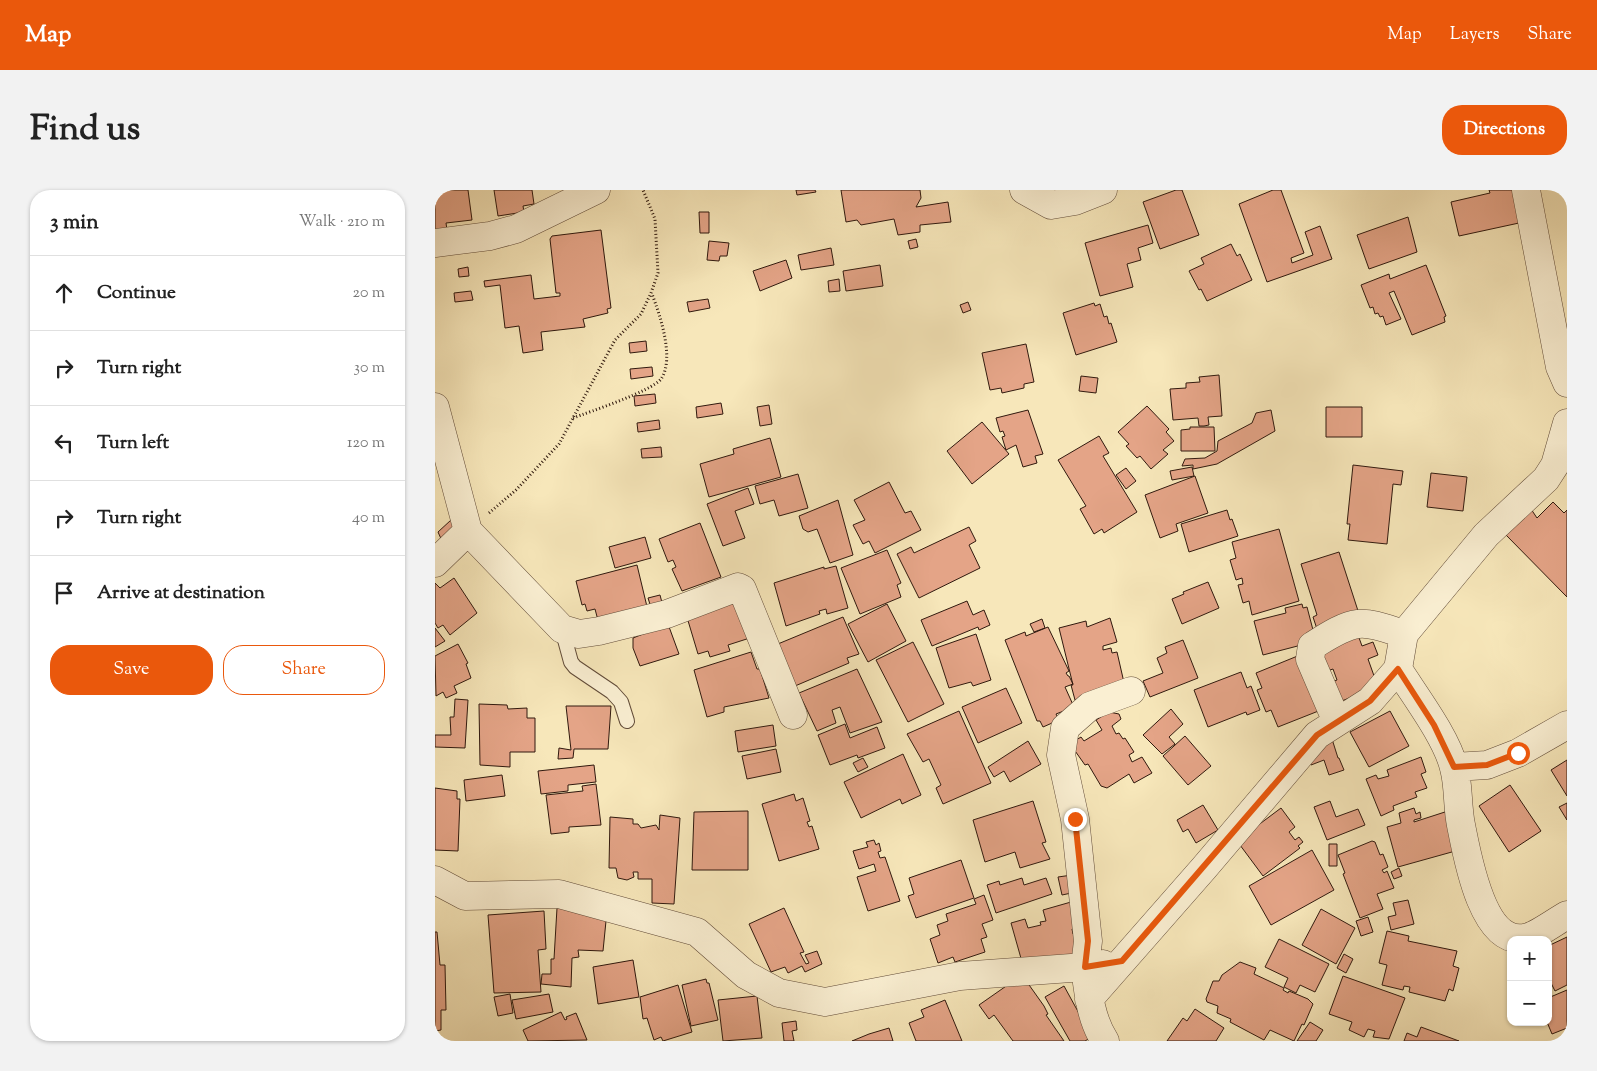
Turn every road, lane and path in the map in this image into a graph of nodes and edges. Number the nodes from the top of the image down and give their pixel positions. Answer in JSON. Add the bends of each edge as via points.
{"nodes":[{"id":1,"x":596,"y":190,"type":"edge"},
{"id":2,"x":643,"y":190,"type":"edge"},
{"id":3,"x":1024,"y":190,"type":"edge"},
{"id":4,"x":1103,"y":190,"type":"edge"},
{"id":5,"x":1526,"y":190,"type":"edge"},
{"id":6,"x":435,"y":243,"type":"edge"},
{"id":7,"x":651,"y":293,"type":"junction"},
{"id":8,"x":1567,"y":383,"type":"edge"},
{"id":9,"x":435,"y":406,"type":"edge"},
{"id":10,"x":573,"y":418,"type":"junction"},
{"id":11,"x":1567,"y":423,"type":"edge"},
{"id":12,"x":468,"y":532,"type":"junction"},
{"id":13,"x":435,"y":562,"type":"edge"},
{"id":14,"x":562,"y":629,"type":"junction"},
{"id":15,"x":1404,"y":634,"type":"junction"},
{"id":16,"x":1398,"y":669,"type":"junction"},
{"id":17,"x":1131,"y":691,"type":"dead end"},
{"id":18,"x":793,"y":715,"type":"dead end"},
{"id":19,"x":627,"y":721,"type":"dead end"},
{"id":20,"x":1337,"y":722,"type":"junction"},
{"id":21,"x":1567,"y":725,"type":"edge"},
{"id":22,"x":1454,"y":767,"type":"junction"},
{"id":23,"x":435,"y":880,"type":"edge"},
{"id":24,"x":1567,"y":915,"type":"edge"},
{"id":25,"x":1122,"y":961,"type":"junction"},
{"id":26,"x":1085,"y":967,"type":"junction"},
{"id":27,"x":1089,"y":998,"type":"junction"},
{"id":28,"x":1099,"y":1039,"type":"edge"}],
"edges":[{"from":1,"to":6,"type":"street","via":[[516,229]]},
{"from":2,"to":7,"type":"path","via":[[655,219],[658,273]]},
{"from":3,"to":4,"type":"street","via":[[1051,205],[1075,201]]},
{"from":5,"to":8,"type":"street","via":[[1560,367]]},
{"from":7,"to":10,"type":"path","via":[[641,314],[615,340]]},
{"from":7,"to":10,"type":"path","via":[[665,338],[667,365],[660,380],[647,390]]},
{"from":9,"to":12,"type":"street"},
{"from":10,"to":12,"type":"path","via":[[559,444],[516,490]]},
{"from":11,"to":15,"type":"street","via":[[1555,465],[1546,479],[1486,535]]},
{"from":12,"to":13,"type":"street"},
{"from":12,"to":14,"type":"street"},
{"from":14,"to":18,"type":"street","via":[[579,634],[599,632],[667,614],[738,587],[742,589]]},
{"from":14,"to":19,"type":"lane","via":[[571,662],[613,692],[621,702]]},
{"from":15,"to":16,"type":"street"},
{"from":15,"to":20,"type":"street","via":[[1357,624],[1312,646],[1310,660]]},
{"from":16,"to":20,"type":"street","via":[[1370,701]]},
{"from":16,"to":22,"type":"street","via":[[1434,725]]},
{"from":17,"to":26,"type":"street","via":[[1090,706],[1065,728],[1061,755],[1075,819],[1088,941]]},
{"from":20,"to":25,"type":"street","via":[[1317,735]]},
{"from":21,"to":22,"type":"street","via":[[1518,753],[1487,765]]},
{"from":22,"to":24,"type":"street","via":[[1461,825],[1480,902],[1499,932],[1512,938],[1525,938]]},
{"from":23,"to":26,"type":"street","via":[[465,896],[559,894],[697,932],[745,974],[779,993],[825,1002],[960,976]]},
{"from":25,"to":26,"type":"street"},
{"from":25,"to":27,"type":"street"},
{"from":26,"to":27,"type":"street"},
{"from":27,"to":28,"type":"street"}]}
